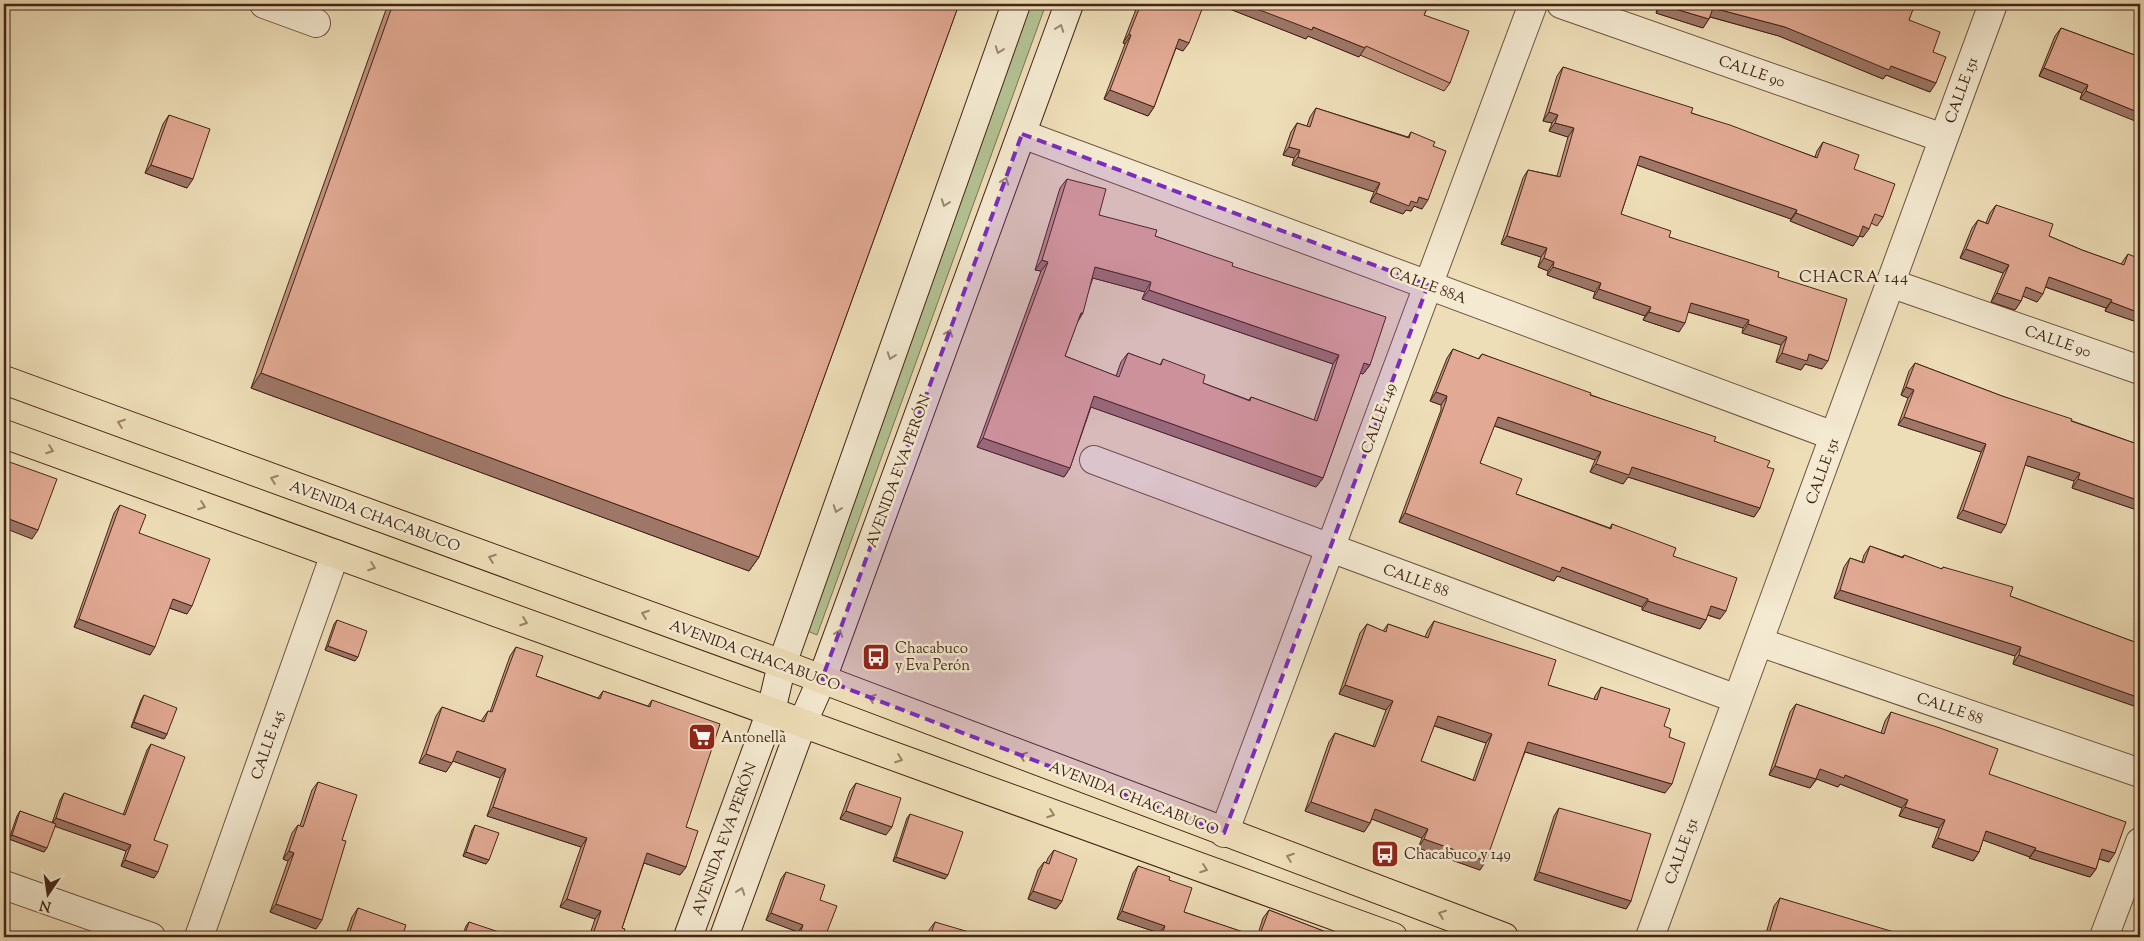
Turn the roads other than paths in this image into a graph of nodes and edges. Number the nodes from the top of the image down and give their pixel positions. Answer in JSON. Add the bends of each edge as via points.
{"nodes":[{"id":1,"x":264,"y":4,"type":"edge"},
{"id":2,"x":1016,"y":4,"type":"edge"},
{"id":3,"x":1069,"y":4,"type":"edge"},
{"id":4,"x":1533,"y":4,"type":"edge"},
{"id":5,"x":1561,"y":4,"type":"edge"},
{"id":6,"x":1993,"y":4,"type":"edge"},
{"id":7,"x":316,"y":23,"type":"dead end"},
{"id":8,"x":1022,"y":134,"type":"junction"},
{"id":9,"x":1943,"y":138,"type":"junction"},
{"id":10,"x":1890,"y":283,"type":"junction"},
{"id":11,"x":1428,"y":285,"type":"junction"},
{"id":12,"x":2140,"y":370,"type":"edge"},
{"id":13,"x":4,"y":380,"type":"edge"},
{"id":14,"x":4,"y":434,"type":"edge"},
{"id":15,"x":1834,"y":436,"type":"junction"},
{"id":16,"x":1094,"y":460,"type":"dead end"},
{"id":17,"x":1330,"y":548,"type":"junction"},
{"id":18,"x":335,"y":554,"type":"junction"},
{"id":19,"x":1759,"y":642,"type":"junction"},
{"id":20,"x":782,"y":664,"type":"junction"},
{"id":21,"x":822,"y":679,"type":"junction"},
{"id":22,"x":1737,"y":699,"type":"junction"},
{"id":23,"x":771,"y":711,"type":"junction"},
{"id":24,"x":802,"y":724,"type":"junction"},
{"id":25,"x":2140,"y":773,"type":"edge"},
{"id":26,"x":1224,"y":832,"type":"junction"},
{"id":27,"x":2140,"y":842,"type":"edge"},
{"id":28,"x":4,"y":885,"type":"edge"},
{"id":29,"x":150,"y":937,"type":"edge"},
{"id":30,"x":199,"y":937,"type":"edge"},
{"id":31,"x":688,"y":937,"type":"edge"},
{"id":32,"x":724,"y":937,"type":"edge"},
{"id":33,"x":1393,"y":937,"type":"edge"},
{"id":34,"x":1504,"y":937,"type":"edge"},
{"id":35,"x":1650,"y":937,"type":"edge"},
{"id":36,"x":2104,"y":937,"type":"edge"}],
"edges":[{"from":1,"to":7,"type":"street"},
{"from":2,"to":20,"type":"street","name":"AVENIDA EVA PERÓN","one_way":true},
{"from":8,"to":3,"type":"street","name":"AVENIDA EVA PERÓN","one_way":true},
{"from":4,"to":11,"type":"street","name":"CALLE 149"},
{"from":5,"to":9,"type":"street","name":"CALLE 90"},
{"from":6,"to":9,"type":"street","name":"CALLE 151"},
{"from":8,"to":11,"type":"street","name":"CALLE 88A"},
{"from":21,"to":8,"type":"street","name":"AVENIDA EVA PERÓN","one_way":true},
{"from":9,"to":10,"type":"street","name":"CALLE 151"},
{"from":10,"to":12,"type":"street","name":"CALLE 90"},
{"from":10,"to":15,"type":"street","name":"CALLE 151"},
{"from":11,"to":15,"type":"street","name":"CALLE 88A"},
{"from":11,"to":17,"type":"street","name":"CALLE 149"},
{"from":20,"to":13,"type":"main road","name":"AVENIDA CHACABUCO","one_way":true},
{"from":14,"to":18,"type":"main road","one_way":true},
{"from":15,"to":19,"type":"street","name":"CALLE 151"},
{"from":16,"to":17,"type":"street","name":"CALLE 88"},
{"from":17,"to":22,"type":"street","name":"CALLE 88"},
{"from":17,"to":26,"type":"street","name":"CALLE 149"},
{"from":18,"to":23,"type":"main road","one_way":true},
{"from":18,"to":30,"type":"street","name":"CALLE 145"},
{"from":19,"to":22,"type":"street","name":"CALLE 151"},
{"from":19,"to":25,"type":"street","name":"CALLE 88"},
{"from":20,"to":21,"type":"main road","name":"AVENIDA CHACABUCO"},
{"from":20,"to":23,"type":"street","name":"AVENIDA EVA PERÓN"},
{"from":21,"to":24,"type":"street","name":"AVENIDA EVA PERÓN"},
{"from":26,"to":21,"type":"main road","name":"AVENIDA CHACABUCO","one_way":true},
{"from":22,"to":35,"type":"street","name":"CALLE 151"},
{"from":23,"to":24,"type":"main road"},
{"from":23,"to":31,"type":"street","name":"AVENIDA EVA PERÓN"},
{"from":32,"to":24,"type":"street","name":"AVENIDA EVA PERÓN","one_way":true},
{"from":24,"to":33,"type":"main road","one_way":true},
{"from":34,"to":26,"type":"main road","name":"AVENIDA CHACABUCO","one_way":true},
{"from":27,"to":36,"type":"street"},
{"from":28,"to":29,"type":"street"}]}
